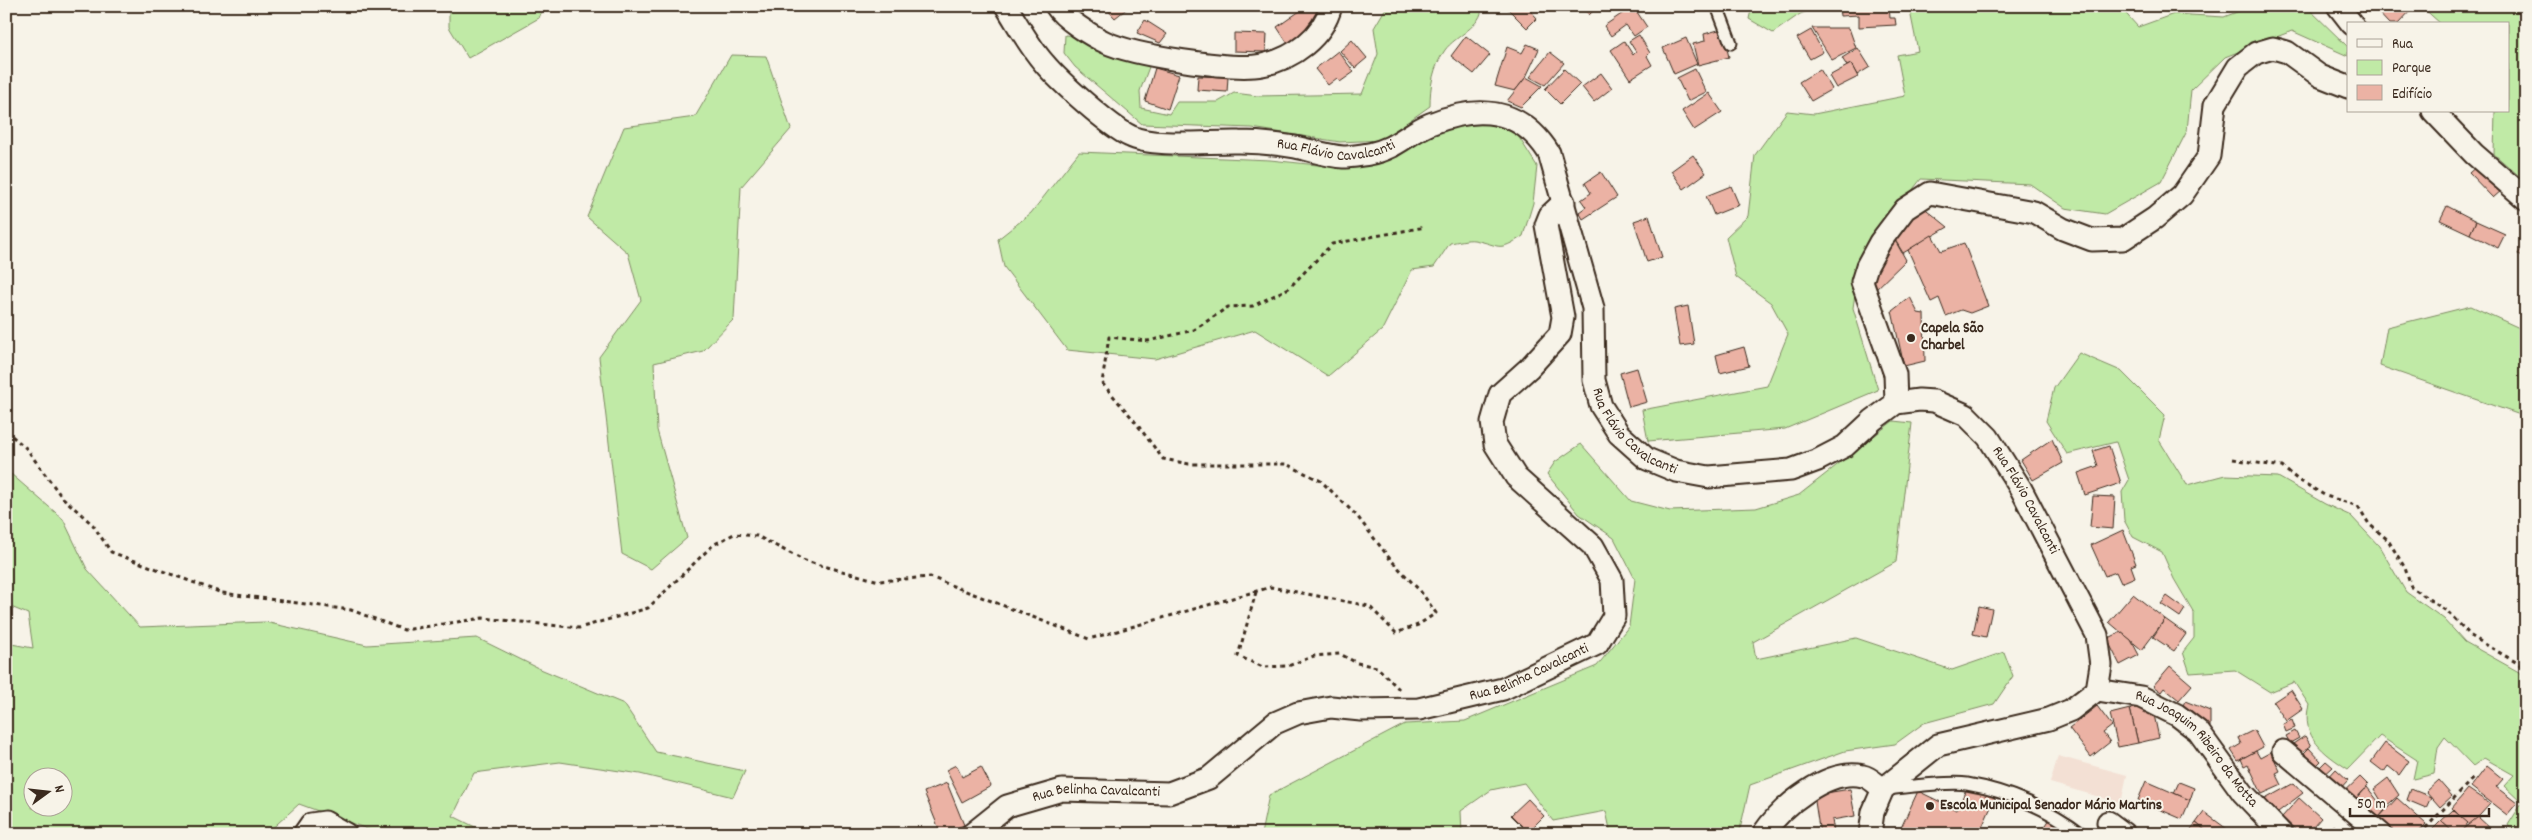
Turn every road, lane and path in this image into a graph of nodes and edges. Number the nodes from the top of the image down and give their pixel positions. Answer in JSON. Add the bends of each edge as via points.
{"nodes":[{"id":1,"x":1006,"y":6,"type":"edge"},
{"id":2,"x":1056,"y":6,"type":"edge"},
{"id":3,"x":1331,"y":6,"type":"edge"},
{"id":4,"x":1717,"y":6,"type":"edge"},
{"id":5,"x":2338,"y":6,"type":"edge"},
{"id":6,"x":2350,"y":22,"type":"edge"},
{"id":7,"x":1731,"y":43,"type":"dead end"},
{"id":8,"x":2347,"y":87,"type":"edge"},
{"id":9,"x":2434,"y":112,"type":"edge"},
{"id":10,"x":2526,"y":199,"type":"edge"},
{"id":11,"x":1564,"y":202,"type":"junction"},
{"id":12,"x":1425,"y":227,"type":"dead end"},
{"id":13,"x":1896,"y":403,"type":"junction"},
{"id":14,"x":6,"y":432,"type":"edge"},
{"id":15,"x":2233,"y":459,"type":"dead end"},
{"id":16,"x":1256,"y":592,"type":"junction"},
{"id":17,"x":2526,"y":668,"type":"edge"},
{"id":18,"x":2097,"y":690,"type":"junction"},
{"id":19,"x":1419,"y":709,"type":"junction"},
{"id":20,"x":2283,"y":751,"type":"dead end"},
{"id":21,"x":2475,"y":776,"type":"dead end"},
{"id":22,"x":1883,"y":789,"type":"junction"},
{"id":23,"x":304,"y":834,"type":"edge"},
{"id":24,"x":346,"y":834,"type":"edge"},
{"id":25,"x":972,"y":834,"type":"edge"},
{"id":26,"x":1763,"y":834,"type":"edge"},
{"id":27,"x":1870,"y":834,"type":"edge"},
{"id":28,"x":2082,"y":834,"type":"edge"},
{"id":29,"x":2282,"y":834,"type":"edge"},
{"id":30,"x":2381,"y":834,"type":"edge"},
{"id":31,"x":2420,"y":834,"type":"edge"}],
"edges":[{"from":1,"to":11,"type":"street","name":"Rua Flávio Cavalcanti","via":[[1044,63],[1106,120],[1130,137],[1166,143],[1240,142],[1294,147],[1344,157],[1398,145],[1428,125],[1460,114],[1480,112],[1526,125],[1538,136],[1549,153]]},
{"from":2,"to":3,"type":"street","via":[[1106,43],[1149,55],[1232,66],[1262,66],[1299,50],[1320,30]]},
{"from":4,"to":7,"type":"lane"},
{"from":5,"to":6,"type":"street"},
{"from":8,"to":13,"type":"street","via":[[2320,76],[2286,52],[2273,48],[2256,53],[2238,67],[2214,105],[2209,156],[2182,195],[2156,218],[2123,239],[2092,240],[2063,229],[2034,212],[1930,193],[1905,209],[1880,242],[1862,282],[1894,374]]},
{"from":9,"to":10,"type":"street","via":[[2474,154]]},
{"from":11,"to":13,"type":"street","name":"Rua Flávio Cavalcanti","via":[[1593,308],[1594,380],[1601,406],[1619,434],[1647,458],[1676,471],[1709,476],[1791,470],[1845,446]]},
{"from":11,"to":19,"type":"street","name":"Rua Belinha Cavalcanti","via":[[1550,215],[1546,225],[1562,317],[1560,334],[1500,394],[1492,422],[1495,444],[1516,477],[1593,546],[1612,580],[1614,616],[1598,644],[1573,657],[1503,688]]},
{"from":12,"to":16,"type":"path","via":[[1332,244],[1290,288],[1254,306],[1228,307],[1194,330],[1148,341],[1109,337],[1102,383],[1163,460],[1189,464],[1286,464],[1321,481],[1357,516],[1436,613],[1418,625],[1396,633],[1369,606],[1271,587]]},
{"from":13,"to":18,"type":"street","name":"Rua Flávio Cavalcanti","via":[[1934,401],[1966,415],[1988,437],[2021,490],[2097,635],[2100,665]]},
{"from":14,"to":16,"type":"path","via":[[26,448],[61,496],[92,525],[111,552],[222,593],[351,610],[404,630],[483,618],[579,628],[648,608],[712,545],[734,534],[757,536],[805,561],[879,581],[930,577],[1089,639]]},
{"from":15,"to":17,"type":"path","via":[[2282,467],[2326,496],[2358,506],[2369,524],[2388,540],[2405,568],[2411,587],[2448,612],[2471,636]]},
{"from":16,"to":19,"type":"path","via":[[1238,656],[1263,667],[1288,666],[1314,656],[1340,654],[1357,663],[1377,667]]},
{"from":18,"to":22,"type":"street","via":[[2071,710],[2049,718],[1938,745]]},
{"from":18,"to":29,"type":"street","name":"Rua Joaquim Ribeiro da Motta","via":[[2141,697],[2177,715],[2198,732],[2243,793]]},
{"from":19,"to":25,"type":"street","name":"Rua Belinha Cavalcanti","via":[[1331,707],[1298,713],[1275,723],[1208,778],[1168,794],[1062,790],[1007,806]]},
{"from":20,"to":30,"type":"street"},
{"from":21,"to":31,"type":"path"},
{"from":22,"to":26,"type":"street","via":[[1865,776],[1845,774],[1823,781],[1783,812]]},
{"from":22,"to":27,"type":"street","via":[[1873,812]]},
{"from":22,"to":28,"type":"lane","via":[[1966,783],[2025,801],[2065,821]]},
{"from":23,"to":24,"type":"street","via":[[311,824],[325,822]]}]}
